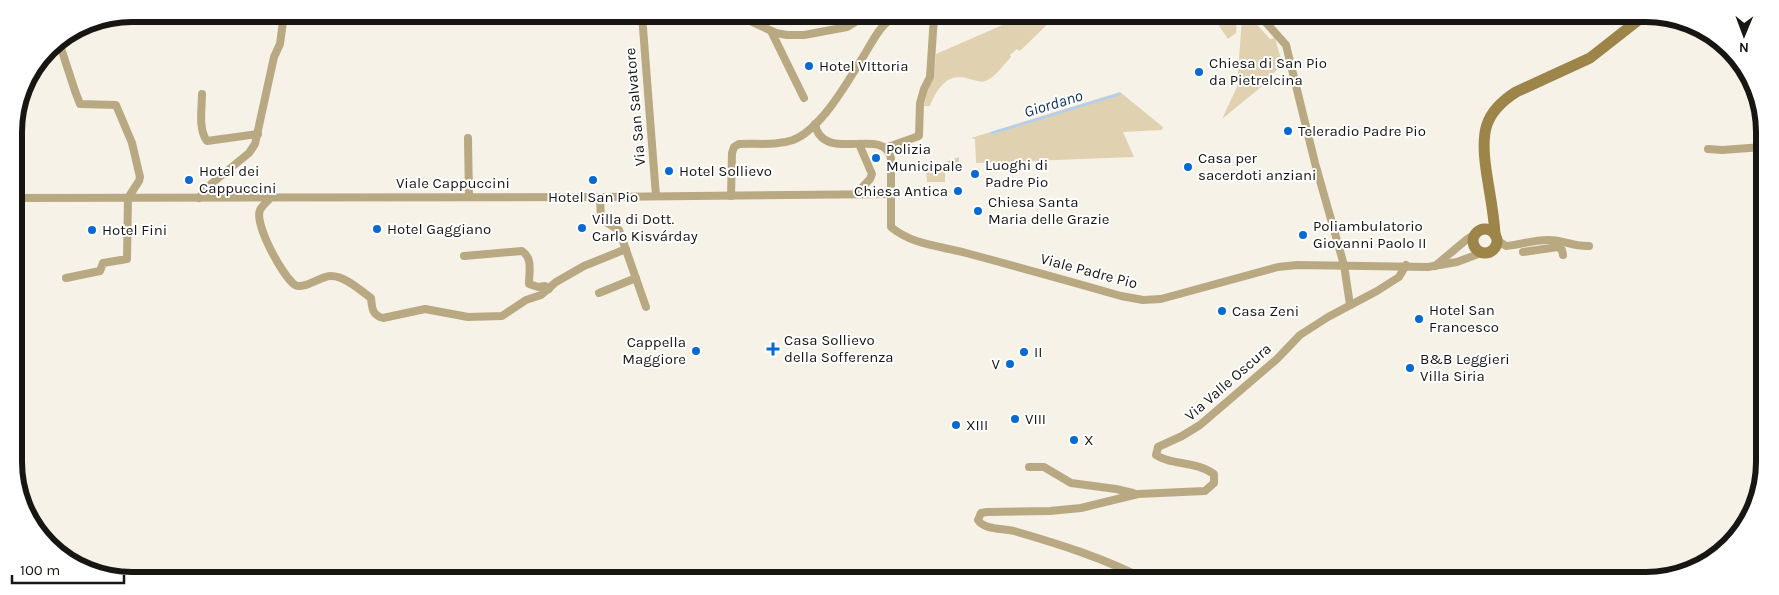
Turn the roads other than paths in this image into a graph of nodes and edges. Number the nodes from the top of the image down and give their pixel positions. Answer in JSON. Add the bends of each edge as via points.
{"nodes":[{"id":1,"x":283,"y":22,"type":"edge"},
{"id":2,"x":643,"y":22,"type":"edge"},
{"id":3,"x":752,"y":22,"type":"edge"},
{"id":4,"x":766,"y":22,"type":"edge"},
{"id":5,"x":856,"y":22,"type":"edge"},
{"id":6,"x":888,"y":22,"type":"edge"},
{"id":7,"x":934,"y":22,"type":"edge"},
{"id":8,"x":1267,"y":22,"type":"edge"},
{"id":9,"x":1636,"y":22,"type":"edge"},
{"id":10,"x":768,"y":29,"type":"junction"},
{"id":11,"x":61,"y":49,"type":"edge"},
{"id":12,"x":202,"y":94,"type":"dead end"},
{"id":13,"x":804,"y":98,"type":"dead end"},
{"id":14,"x":815,"y":124,"type":"junction"},
{"id":15,"x":258,"y":134,"type":"junction"},
{"id":16,"x":468,"y":138,"type":"dead end"},
{"id":17,"x":859,"y":144,"type":"junction"},
{"id":18,"x":885,"y":148,"type":"junction"},
{"id":19,"x":1756,"y":148,"type":"edge"},
{"id":20,"x":1708,"y":149,"type":"dead end"},
{"id":21,"x":856,"y":194,"type":"junction"},
{"id":22,"x":891,"y":194,"type":"junction"},
{"id":23,"x":656,"y":196,"type":"junction"},
{"id":24,"x":731,"y":196,"type":"junction"},
{"id":25,"x":469,"y":197,"type":"junction"},
{"id":26,"x":600,"y":197,"type":"junction"},
{"id":27,"x":23,"y":198,"type":"edge"},
{"id":28,"x":128,"y":198,"type":"junction"},
{"id":29,"x":199,"y":198,"type":"junction"},
{"id":30,"x":270,"y":198,"type":"junction"},
{"id":31,"x":1490,"y":200,"type":"junction"},
{"id":32,"x":1476,"y":233,"type":"junction"},
{"id":33,"x":1496,"y":238,"type":"junction"},
{"id":34,"x":1589,"y":246,"type":"dead end"},
{"id":35,"x":626,"y":249,"type":"junction"},
{"id":36,"x":1523,"y":252,"type":"dead end"},
{"id":37,"x":1481,"y":253,"type":"junction"},
{"id":38,"x":1563,"y":255,"type":"dead end"},
{"id":39,"x":464,"y":256,"type":"dead end"},
{"id":40,"x":1344,"y":265,"type":"junction"},
{"id":41,"x":1406,"y":266,"type":"junction"},
{"id":42,"x":1436,"y":266,"type":"junction"},
{"id":43,"x":66,"y":278,"type":"dead end"},
{"id":44,"x":636,"y":278,"type":"junction"},
{"id":45,"x":549,"y":289,"type":"junction"},
{"id":46,"x":599,"y":293,"type":"dead end"},
{"id":47,"x":1350,"y":306,"type":"junction"},
{"id":48,"x":646,"y":307,"type":"dead end"},
{"id":49,"x":1029,"y":467,"type":"dead end"},
{"id":50,"x":1138,"y":494,"type":"junction"},
{"id":51,"x":1131,"y":572,"type":"edge"}],
"edges":[{"from":1,"to":15,"type":"street"},
{"from":2,"to":23,"type":"street","name":"Via San Salvatore"},
{"from":3,"to":10,"type":"street"},
{"from":4,"to":10,"type":"street"},
{"from":5,"to":10,"type":"street","via":[[846,28],[804,35],[787,35]]},
{"from":6,"to":14,"type":"street","via":[[878,31],[841,93]]},
{"from":7,"to":18,"type":"street","via":[[930,77],[920,103],[919,136]]},
{"from":8,"to":40,"type":"street","via":[[1286,45]]},
{"from":9,"to":31,"type":"street","via":[[1590,58],[1516,92],[1496,108],[1483,135]]},
{"from":10,"to":13,"type":"street"},
{"from":11,"to":28,"type":"street","via":[[80,104],[116,105],[132,143],[140,177]]},
{"from":12,"to":15,"type":"street","via":[[202,122],[207,141]]},
{"from":14,"to":17,"type":"street","via":[[820,137],[826,142]]},
{"from":14,"to":24,"type":"street","via":[[801,136],[788,141],[734,147]]},
{"from":15,"to":29,"type":"street","via":[[249,153]]},
{"from":16,"to":25,"type":"street"},
{"from":17,"to":18,"type":"street","via":[[876,144]]},
{"from":17,"to":21,"type":"street","via":[[872,174]]},
{"from":18,"to":22,"type":"street","via":[[891,158]]},
{"from":19,"to":20,"type":"street"},
{"from":21,"to":22,"type":"street","name":"Viale Cappuccini"},
{"from":21,"to":24,"type":"street","name":"Viale Cappuccini"},
{"from":22,"to":40,"type":"street","name":"Viale Padre Pio","via":[[891,227],[907,238],[1143,300],[1161,299],[1278,267]]},
{"from":23,"to":24,"type":"street","name":"Viale Cappuccini"},
{"from":23,"to":26,"type":"street","name":"Viale Cappuccini"},
{"from":25,"to":26,"type":"street","name":"Viale Cappuccini"},
{"from":25,"to":30,"type":"street","name":"Viale Cappuccini"},
{"from":26,"to":35,"type":"street","via":[[601,219],[619,230]]},
{"from":27,"to":28,"type":"street","name":"Viale Cappuccini"},
{"from":28,"to":29,"type":"street","name":"Viale Cappuccini"},
{"from":28,"to":43,"type":"street","via":[[127,259],[103,263],[100,271]]},
{"from":29,"to":30,"type":"street","name":"Viale Cappuccini"},
{"from":30,"to":45,"type":"street","via":[[260,211],[260,224],[286,275],[295,285],[303,286],[332,276],[349,282],[371,298],[373,312],[383,318],[417,310],[468,317],[502,316]]},
{"from":31,"to":32,"type":"street","via":[[1486,217]]},
{"from":31,"to":33,"type":"street"},
{"from":32,"to":33,"type":"street","via":[[1488,229]]},
{"from":32,"to":37,"type":"street","via":[[1473,244]]},
{"from":32,"to":42,"type":"street"},
{"from":33,"to":34,"type":"street","via":[[1506,246],[1546,240]]},
{"from":33,"to":37,"type":"street","via":[[1492,251]]},
{"from":35,"to":44,"type":"street"},
{"from":35,"to":45,"type":"street","via":[[584,266]]},
{"from":36,"to":38,"type":"street","via":[[1558,247]]},
{"from":37,"to":42,"type":"street","name":"Viale Padre Pio"},
{"from":39,"to":45,"type":"street","via":[[522,251],[529,260],[529,284]]},
{"from":40,"to":41,"type":"street","name":"Viale Padre Pio"},
{"from":40,"to":47,"type":"street"},
{"from":41,"to":42,"type":"street","name":"Viale Padre Pio"},
{"from":41,"to":47,"type":"street","name":"Via Valle Oscura","via":[[1399,277]]},
{"from":44,"to":46,"type":"street"},
{"from":44,"to":48,"type":"street"},
{"from":47,"to":50,"type":"street","name":"Via Valle Oscura","via":[[1300,335],[1200,425],[1158,447],[1159,457],[1202,467],[1214,474],[1212,486],[1205,491]]},
{"from":49,"to":50,"type":"street","via":[[1044,467],[1070,483]]},
{"from":50,"to":51,"type":"street","name":"Via Valle Oscura","via":[[1081,508],[981,512],[978,520],[984,525],[1058,544]]}]}
